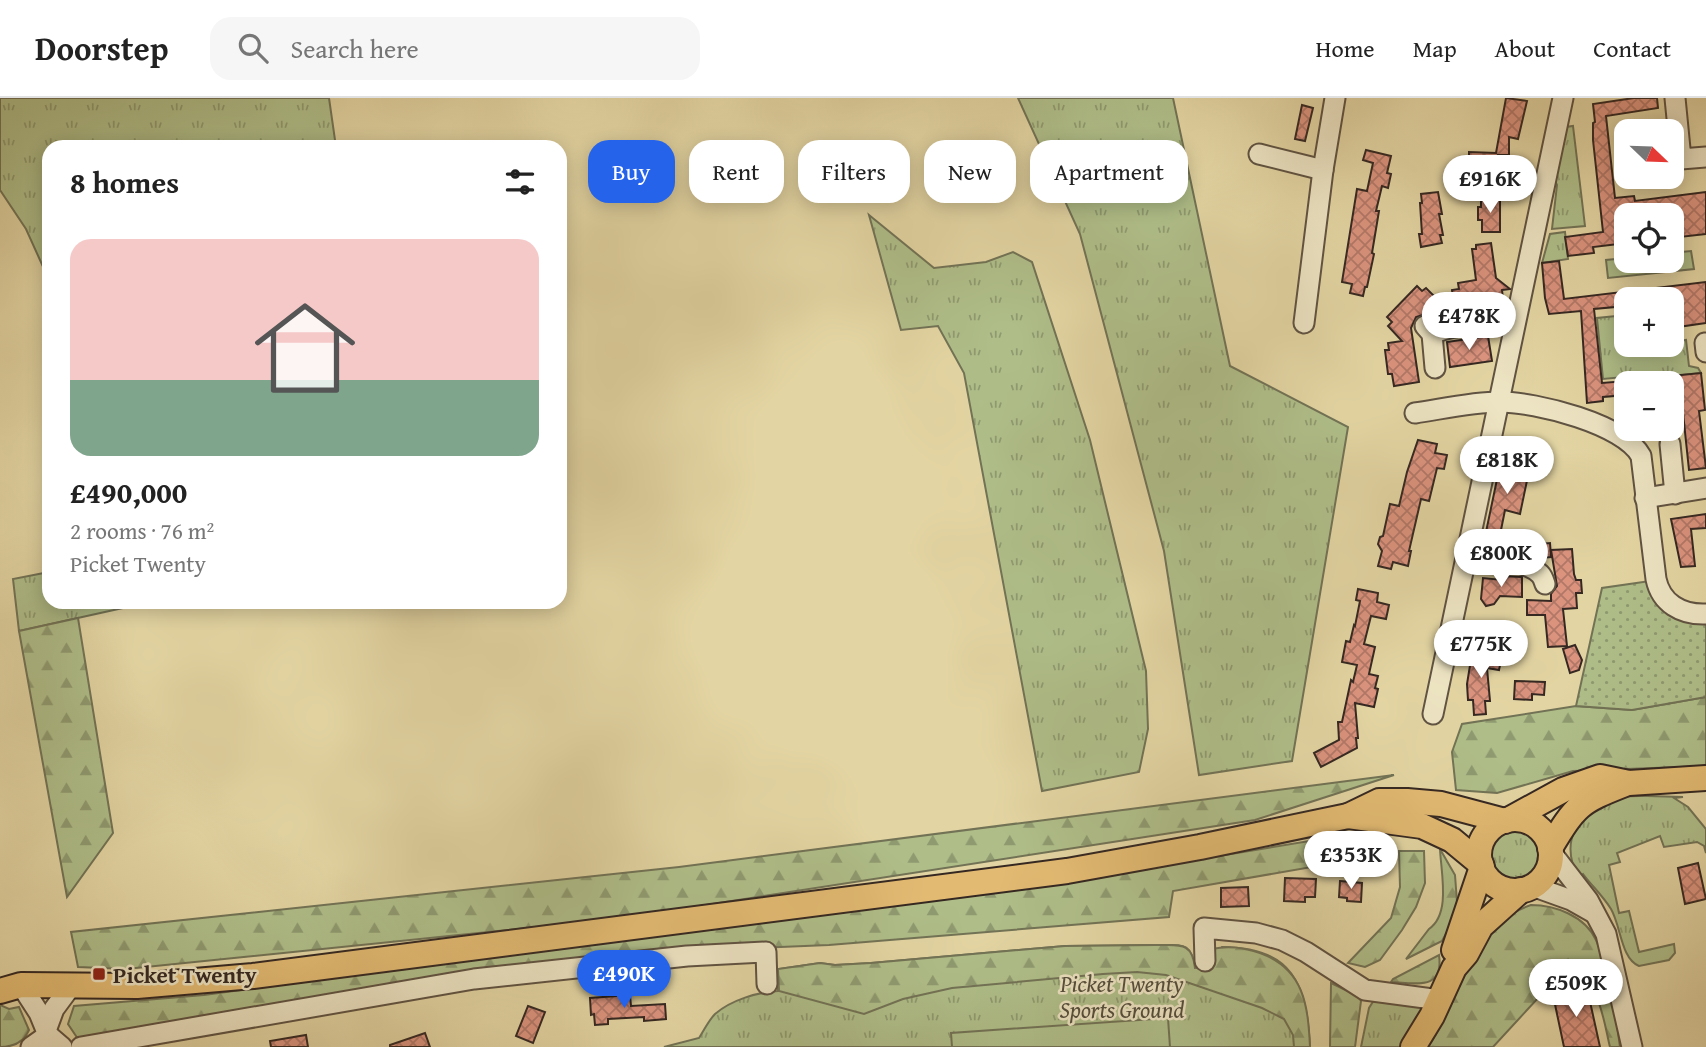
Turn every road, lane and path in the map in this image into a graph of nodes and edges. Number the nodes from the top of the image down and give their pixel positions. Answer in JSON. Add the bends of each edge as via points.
{"nodes":[{"id":1,"x":1335,"y":98,"type":"edge"},
{"id":2,"x":1563,"y":98,"type":"edge"},
{"id":3,"x":1675,"y":98,"type":"edge"},
{"id":4,"x":1259,"y":154,"type":"dead end"},
{"id":5,"x":1706,"y":157,"type":"edge"},
{"id":6,"x":1323,"y":170,"type":"junction"},
{"id":7,"x":1304,"y":323,"type":"dead end"},
{"id":8,"x":1514,"y":325,"type":"junction"},
{"id":9,"x":1435,"y":368,"type":"dead end"},
{"id":10,"x":1500,"y":402,"type":"junction"},
{"id":11,"x":1415,"y":413,"type":"dead end"},
{"id":12,"x":1670,"y":444,"type":"dead end"},
{"id":13,"x":1706,"y":488,"type":"edge"},
{"id":14,"x":1675,"y":494,"type":"junction"},
{"id":15,"x":1645,"y":498,"type":"junction"},
{"id":16,"x":1466,"y":553,"type":"junction"},
{"id":17,"x":1545,"y":584,"type":"dead end"},
{"id":18,"x":1706,"y":614,"type":"edge"},
{"id":19,"x":1433,"y":714,"type":"dead end"},
{"id":20,"x":1706,"y":778,"type":"edge"},
{"id":21,"x":1629,"y":783,"type":"junction"},
{"id":22,"x":1348,"y":816,"type":"junction"},
{"id":23,"x":1507,"y":820,"type":"junction"},
{"id":24,"x":1551,"y":850,"type":"junction"},
{"id":25,"x":1481,"y":865,"type":"junction"},
{"id":26,"x":1526,"y":888,"type":"junction"},
{"id":27,"x":1595,"y":913,"type":"junction"},
{"id":28,"x":1205,"y":961,"type":"dead end"},
{"id":29,"x":1454,"y":968,"type":"junction"},
{"id":30,"x":7,"y":984,"type":"edge"},
{"id":31,"x":767,"y":984,"type":"dead end"},
{"id":32,"x":71,"y":986,"type":"junction"},
{"id":33,"x":1440,"y":1000,"type":"junction"},
{"id":34,"x":52,"y":1037,"type":"edge"},
{"id":35,"x":138,"y":1042,"type":"edge"},
{"id":36,"x":32,"y":1047,"type":"edge"},
{"id":37,"x":81,"y":1047,"type":"edge"},
{"id":38,"x":1413,"y":1047,"type":"edge"},
{"id":39,"x":1632,"y":1047,"type":"edge"}],
"edges":[{"from":1,"to":6,"type":"street"},
{"from":2,"to":8,"type":"street"},
{"from":3,"to":5,"type":"street","via":[[1681,159]]},
{"from":4,"to":6,"type":"street"},
{"from":6,"to":7,"type":"street"},
{"from":8,"to":9,"type":"street","via":[[1428,330]]},
{"from":8,"to":10,"type":"street"},
{"from":10,"to":11,"type":"street"},
{"from":10,"to":15,"type":"street","via":[[1581,418],[1628,440],[1641,456]]},
{"from":10,"to":16,"type":"street"},
{"from":12,"to":14,"type":"street"},
{"from":13,"to":14,"type":"street"},
{"from":14,"to":15,"type":"street"},
{"from":15,"to":18,"type":"street","via":[[1659,591],[1681,610]]},
{"from":16,"to":17,"type":"street","via":[[1520,564],[1540,574]]},
{"from":16,"to":19,"type":"street"},
{"from":20,"to":21,"type":"main road"},
{"from":21,"to":23,"type":"main road","via":[[1600,777],[1588,780]]},
{"from":21,"to":24,"type":"main road","via":[[1578,806]]},
{"from":22,"to":23,"type":"main road","via":[[1396,800],[1454,806]]},
{"from":22,"to":25,"type":"main road","via":[[1422,825],[1452,840]]},
{"from":22,"to":32,"type":"main road","via":[[1161,855],[997,881],[253,976],[137,986]]},
{"from":23,"to":24,"type":"main road","via":[[1536,825]]},
{"from":23,"to":25,"type":"main road","via":[[1484,837]]},
{"from":24,"to":26,"type":"main road","via":[[1547,872]]},
{"from":24,"to":27,"type":"street"},
{"from":25,"to":26,"type":"main road","via":[[1499,887]]},
{"from":25,"to":29,"type":"main road","via":[[1454,950]]},
{"from":26,"to":27,"type":"street","via":[[1571,900]]},
{"from":26,"to":29,"type":"main road","via":[[1481,926]]},
{"from":27,"to":39,"type":"street","via":[[1610,947]]},
{"from":28,"to":33,"type":"street","via":[[1204,928],[1256,933],[1296,946],[1365,990]]},
{"from":29,"to":33,"type":"main road"},
{"from":30,"to":32,"type":"main road"},
{"from":30,"to":34,"type":"street"},
{"from":31,"to":35,"type":"street","via":[[766,952],[687,956],[474,979]]},
{"from":32,"to":34,"type":"street","via":[[54,1009]]},
{"from":33,"to":38,"type":"main road"},
{"from":34,"to":36,"type":"street"},
{"from":35,"to":37,"type":"street"}]}
